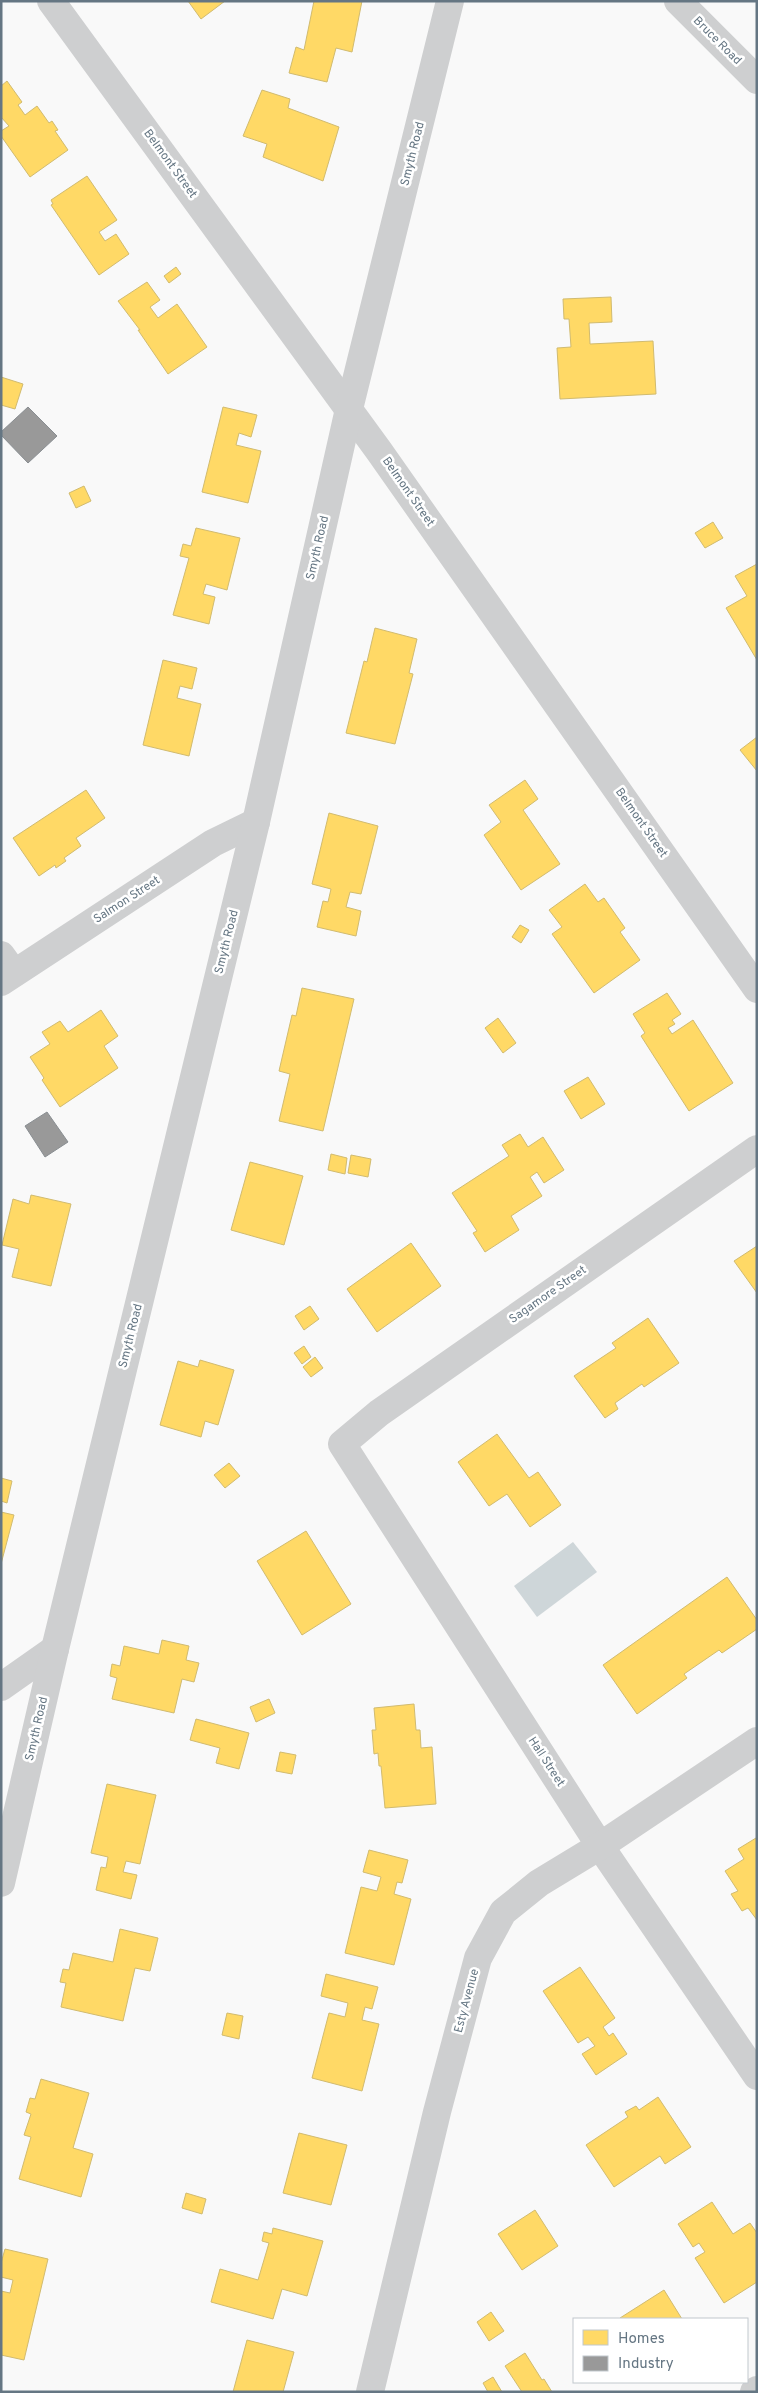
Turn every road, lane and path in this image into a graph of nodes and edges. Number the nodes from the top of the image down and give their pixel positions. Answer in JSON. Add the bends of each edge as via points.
{"nodes":[{"id":1,"x":51,"y":1,"type":"edge"},
{"id":2,"x":450,"y":1,"type":"edge"},
{"id":3,"x":678,"y":1,"type":"edge"},
{"id":4,"x":757,"y":80,"type":"edge"},
{"id":5,"x":349,"y":409,"type":"junction"},
{"id":6,"x":256,"y":822,"type":"junction"},
{"id":7,"x":6,"y":970,"type":"edge"},
{"id":8,"x":757,"y":989,"type":"edge"},
{"id":9,"x":757,"y":1149,"type":"edge"},
{"id":10,"x":342,"y":1444,"type":"joint"},
{"id":11,"x":55,"y":1649,"type":"junction"},
{"id":12,"x":1,"y":1687,"type":"edge"},
{"id":13,"x":757,"y":1741,"type":"edge"},
{"id":14,"x":600,"y":1846,"type":"junction"},
{"id":15,"x":1,"y":1882,"type":"edge"},
{"id":16,"x":757,"y":2076,"type":"edge"},
{"id":17,"x":370,"y":2392,"type":"edge"}],
"edges":[{"from":1,"to":5,"type":"street","name":"Belmont Street"},
{"from":2,"to":5,"type":"street","name":"Smyth Road"},
{"from":3,"to":4,"type":"street","name":"Bruce Road"},
{"from":5,"to":6,"type":"street","name":"Smyth Road"},
{"from":5,"to":8,"type":"street","name":"Belmont Street"},
{"from":6,"to":7,"type":"street","name":"Salmon Street","via":[[213,843]]},
{"from":6,"to":11,"type":"street","name":"Smyth Road"},
{"from":9,"to":10,"type":"street","name":"Sagamore Street","via":[[378,1413]]},
{"from":10,"to":14,"type":"street","name":"Hall Street"},
{"from":11,"to":12,"type":"street"},
{"from":11,"to":15,"type":"street","name":"Smyth Road"},
{"from":13,"to":14,"type":"street","name":"Esty Avenue"},
{"from":14,"to":16,"type":"street","name":"Hall Street"},
{"from":14,"to":17,"type":"street","name":"Esty Avenue","via":[[539,1883],[503,1912],[478,1958],[437,2112]]}]}
